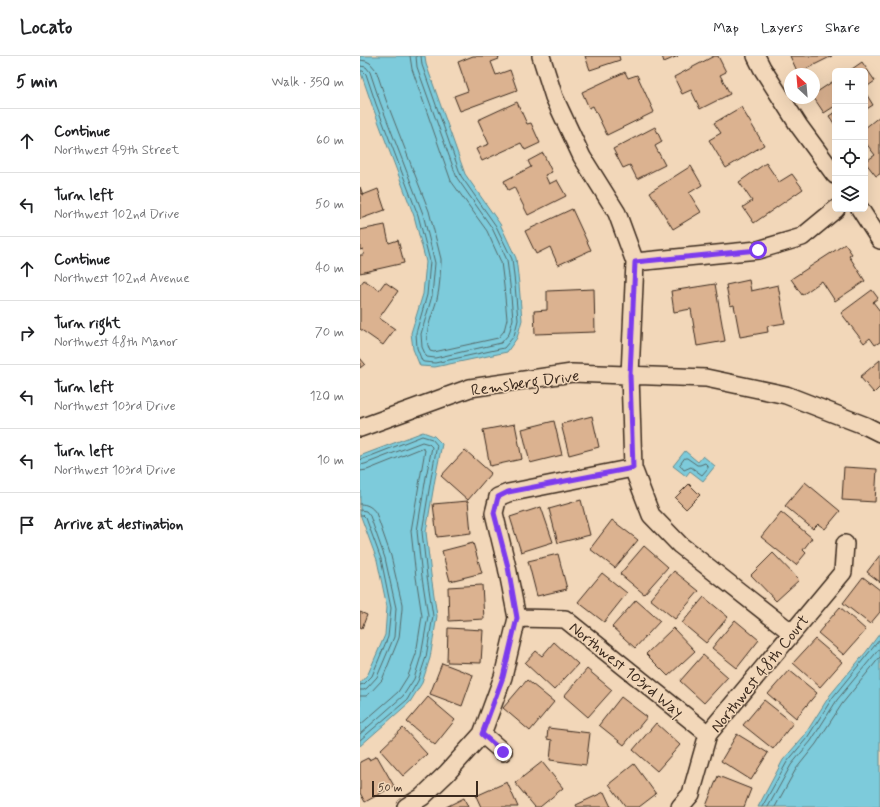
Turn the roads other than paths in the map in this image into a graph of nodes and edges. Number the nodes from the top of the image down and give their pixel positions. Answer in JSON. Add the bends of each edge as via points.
{"nodes":[{"id":1,"x":541,"y":56,"type":"edge"},
{"id":2,"x":756,"y":56,"type":"edge"},
{"id":3,"x":832,"y":171,"type":"edge"},
{"id":4,"x":832,"y":212,"type":"edge"},
{"id":5,"x":862,"y":212,"type":"edge"},
{"id":6,"x":880,"y":240,"type":"edge"},
{"id":7,"x":635,"y":262,"type":"junction"},
{"id":8,"x":630,"y":375,"type":"junction"},
{"id":9,"x":360,"y":428,"type":"edge"},
{"id":10,"x":880,"y":433,"type":"edge"},
{"id":11,"x":633,"y":468,"type":"junction"},
{"id":12,"x":845,"y":544,"type":"dead end"},
{"id":13,"x":517,"y":618,"type":"junction"},
{"id":14,"x":792,"y":633,"type":"junction"},
{"id":15,"x":482,"y":734,"type":"junction"},
{"id":16,"x":708,"y":734,"type":"junction"},
{"id":17,"x":503,"y":752,"type":"dead end"},
{"id":18,"x":406,"y":807,"type":"edge"},
{"id":19,"x":680,"y":807,"type":"edge"}],
"edges":[{"from":1,"to":7,"type":"street","via":[[554,97],[582,157],[617,213]]},
{"from":2,"to":3,"type":"street","via":[[799,126]]},
{"from":4,"to":7,"type":"street","via":[[802,236],[758,250]]},
{"from":5,"to":6,"type":"street"},
{"from":7,"to":8,"type":"street"},
{"from":8,"to":9,"type":"street","name":"Remsberg Drive","via":[[572,373],[470,388]]},
{"from":8,"to":10,"type":"street","name":"Remsberg Drive","via":[[706,378],[786,395]]},
{"from":8,"to":11,"type":"street"},
{"from":11,"to":13,"type":"street","via":[[508,492],[498,497],[494,513],[508,567]]},
{"from":11,"to":14,"type":"street","via":[[651,515],[675,540]]},
{"from":12,"to":14,"type":"street","name":"Northwest 48th Court","via":[[843,572]]},
{"from":13,"to":15,"type":"street","via":[[503,677]]},
{"from":13,"to":16,"type":"street","name":"Northwest 103rd Way","via":[[565,619]]},
{"from":14,"to":16,"type":"street","name":"Northwest 48th Court"},
{"from":15,"to":17,"type":"street"},
{"from":15,"to":18,"type":"street","via":[[447,773],[422,797]]},
{"from":16,"to":19,"type":"street","name":"Northwest 48th Court","via":[[691,794]]}]}
